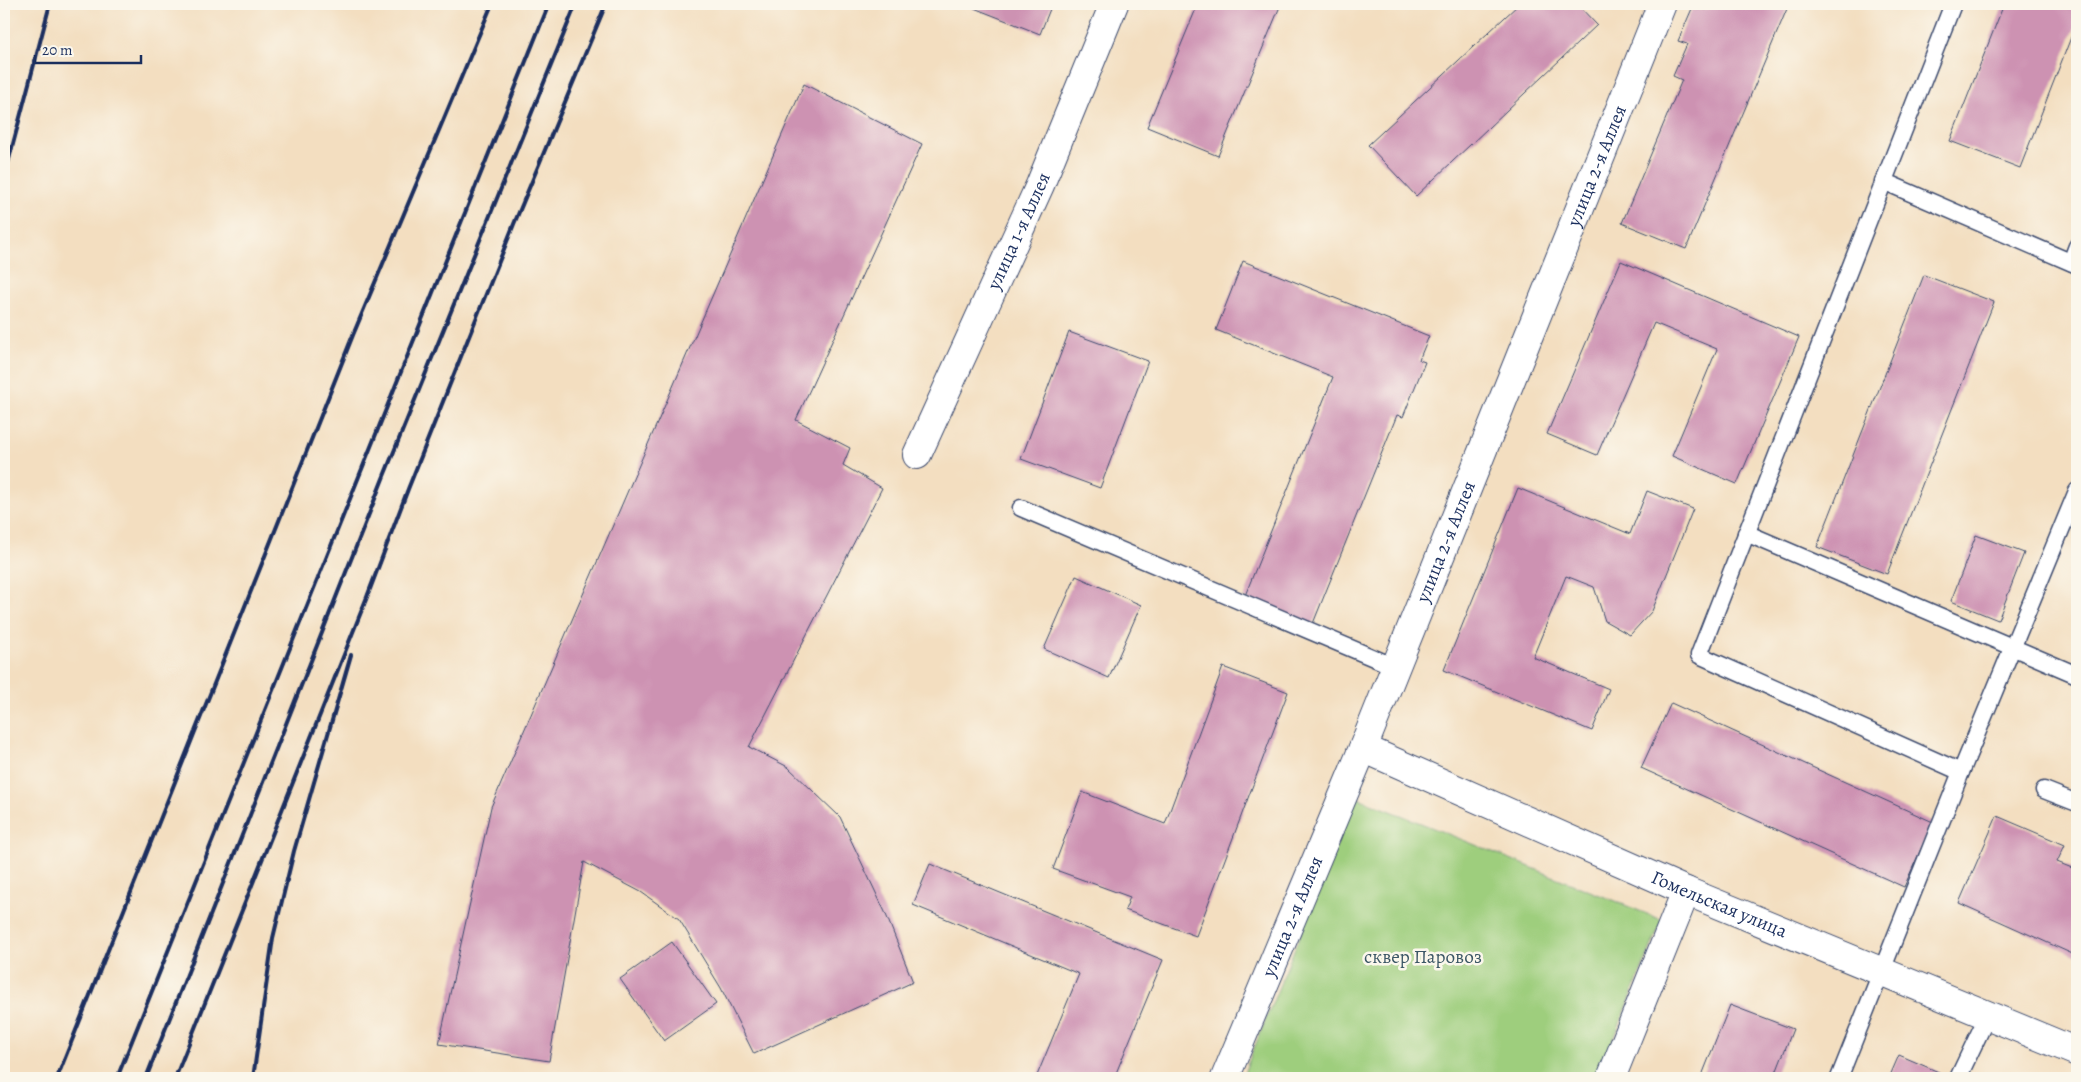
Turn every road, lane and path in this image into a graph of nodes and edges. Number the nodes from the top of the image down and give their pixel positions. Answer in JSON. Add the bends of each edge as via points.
{"nodes":[{"id":1,"x":1114,"y":4,"type":"edge"},
{"id":2,"x":1662,"y":4,"type":"edge"},
{"id":3,"x":1953,"y":4,"type":"edge"},
{"id":4,"x":1883,"y":181,"type":"junction"},
{"id":5,"x":2077,"y":246,"type":"edge"},
{"id":6,"x":2074,"y":264,"type":"edge"},
{"id":7,"x":917,"y":455,"type":"dead end"},
{"id":8,"x":2077,"y":491,"type":"edge"},
{"id":9,"x":1022,"y":508,"type":"dead end"},
{"id":10,"x":1746,"y":533,"type":"junction"},
{"id":11,"x":2012,"y":647,"type":"junction"},
{"id":12,"x":1395,"y":668,"type":"junction"},
{"id":13,"x":2077,"y":675,"type":"edge"},
{"id":14,"x":1363,"y":748,"type":"junction"},
{"id":15,"x":1960,"y":772,"type":"junction"},
{"id":16,"x":2044,"y":790,"type":"dead end"},
{"id":17,"x":2077,"y":803,"type":"edge"},
{"id":18,"x":1686,"y":891,"type":"junction"},
{"id":19,"x":1882,"y":972,"type":"junction"},
{"id":20,"x":1987,"y":1016,"type":"junction"},
{"id":21,"x":2077,"y":1052,"type":"edge"},
{"id":22,"x":1226,"y":1078,"type":"edge"},
{"id":23,"x":1611,"y":1078,"type":"edge"},
{"id":24,"x":1839,"y":1078,"type":"edge"},
{"id":25,"x":1958,"y":1078,"type":"edge"}],
"edges":[{"from":1,"to":7,"type":"street","name":"улица 1-я Аллея","via":[[1040,185]]},
{"from":2,"to":12,"type":"street","name":"улица 2-я Аллея"},
{"from":3,"to":4,"type":"lane"},
{"from":4,"to":6,"type":"lane"},
{"from":4,"to":10,"type":"lane"},
{"from":5,"to":6,"type":"lane"},
{"from":8,"to":11,"type":"lane"},
{"from":9,"to":12,"type":"lane"},
{"from":10,"to":11,"type":"lane"},
{"from":10,"to":15,"type":"lane","via":[[1699,654]]},
{"from":11,"to":13,"type":"lane"},
{"from":11,"to":15,"type":"lane"},
{"from":12,"to":14,"type":"street","name":"улица 2-я Аллея"},
{"from":14,"to":18,"type":"street","name":"Гомельская улица"},
{"from":14,"to":22,"type":"street","name":"улица 2-я Аллея"},
{"from":15,"to":19,"type":"lane"},
{"from":16,"to":17,"type":"lane"},
{"from":18,"to":19,"type":"street","name":"Гомельская улица"},
{"from":18,"to":23,"type":"street"},
{"from":19,"to":20,"type":"street","name":"Гомельская улица"},
{"from":19,"to":24,"type":"lane"},
{"from":20,"to":21,"type":"street","name":"Гомельская улица"},
{"from":20,"to":25,"type":"lane"}]}
